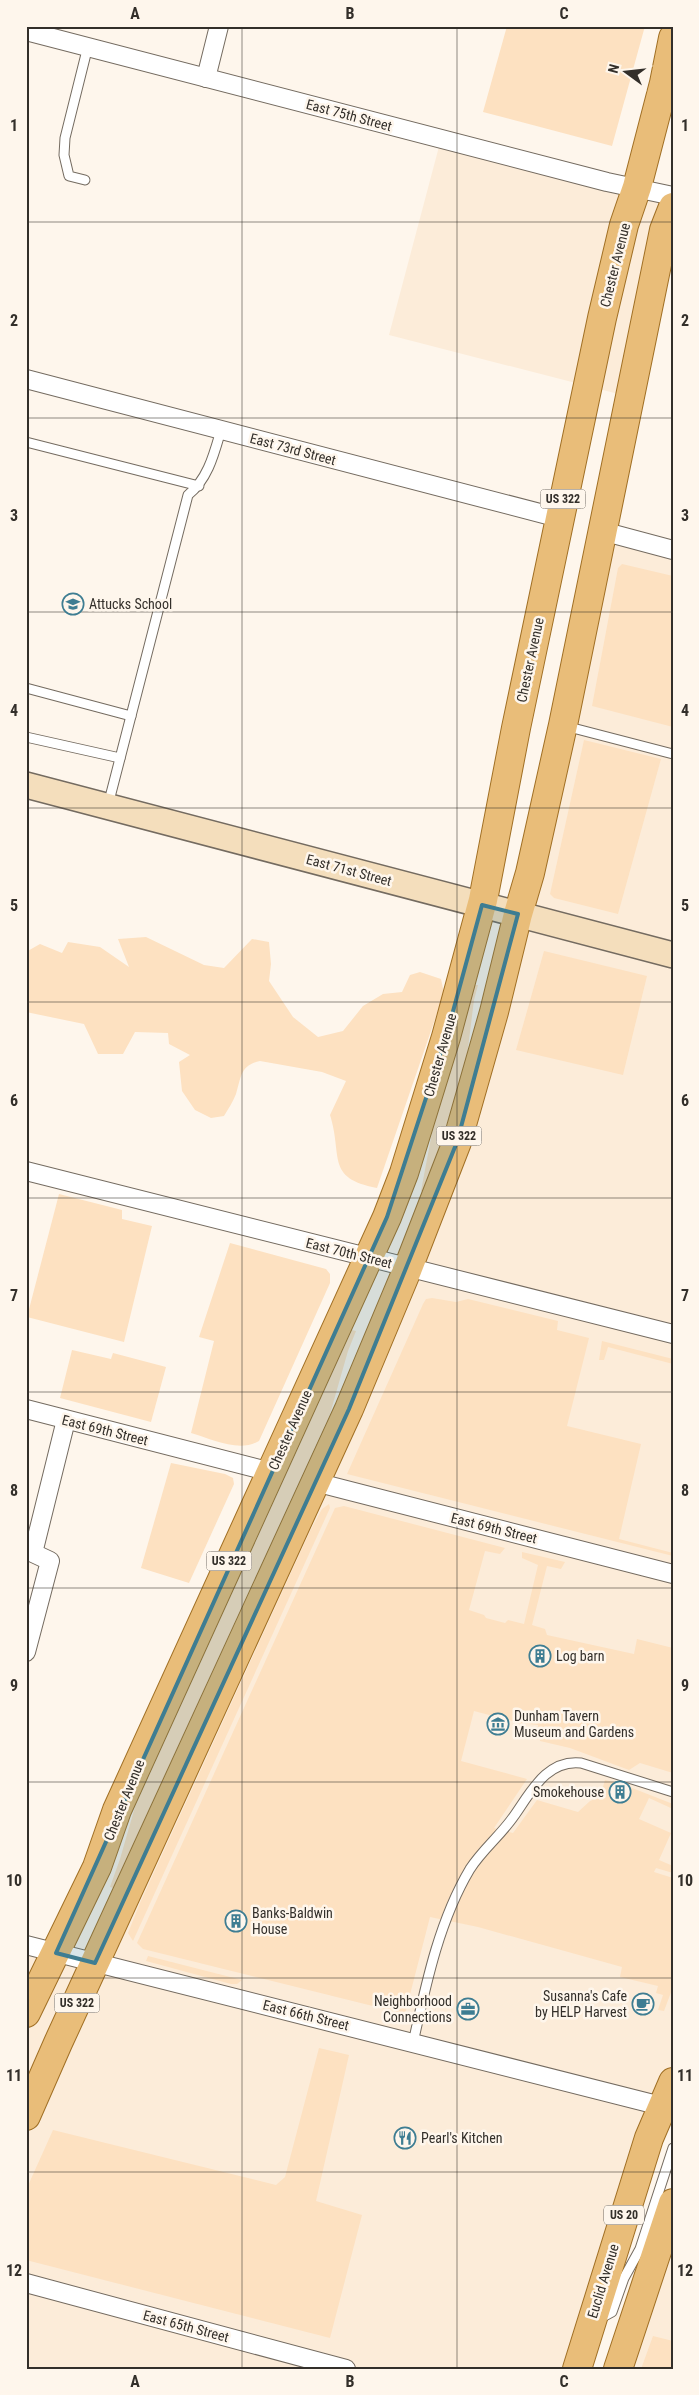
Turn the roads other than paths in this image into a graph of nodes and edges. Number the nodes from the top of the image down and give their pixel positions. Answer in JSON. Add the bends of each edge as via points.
{"nodes":[{"id":1,"x":219,"y":26,"type":"edge"},
{"id":2,"x":26,"y":30,"type":"edge"},
{"id":3,"x":673,"y":38,"type":"edge"},
{"id":4,"x":88,"y":46,"type":"junction"},
{"id":5,"x":206,"y":78,"type":"junction"},
{"id":6,"x":86,"y":180,"type":"dead end"},
{"id":7,"x":637,"y":187,"type":"junction"},
{"id":8,"x":673,"y":196,"type":"edge"},
{"id":9,"x":673,"y":207,"type":"edge"},
{"id":10,"x":26,"y":380,"type":"edge"},
{"id":11,"x":221,"y":430,"type":"junction"},
{"id":12,"x":26,"y":442,"type":"edge"},
{"id":13,"x":198,"y":486,"type":"junction"},
{"id":14,"x":559,"y":518,"type":"junction"},
{"id":15,"x":602,"y":532,"type":"junction"},
{"id":16,"x":673,"y":550,"type":"edge"},
{"id":17,"x":26,"y":688,"type":"edge"},
{"id":18,"x":131,"y":716,"type":"junction"},
{"id":19,"x":563,"y":725,"type":"junction"},
{"id":20,"x":26,"y":737,"type":"edge"},
{"id":21,"x":673,"y":754,"type":"edge"},
{"id":22,"x":120,"y":758,"type":"junction"},
{"id":23,"x":26,"y":785,"type":"edge"},
{"id":24,"x":107,"y":806,"type":"junction"},
{"id":25,"x":482,"y":905,"type":"junction"},
{"id":26,"x":518,"y":914,"type":"junction"},
{"id":27,"x":673,"y":955,"type":"edge"},
{"id":28,"x":26,"y":1171,"type":"edge"},
{"id":29,"x":368,"y":1258,"type":"junction"},
{"id":30,"x":408,"y":1268,"type":"junction"},
{"id":31,"x":673,"y":1334,"type":"edge"},
{"id":32,"x":26,"y":1409,"type":"edge"},
{"id":33,"x":66,"y":1420,"type":"junction"},
{"id":34,"x":271,"y":1472,"type":"junction"},
{"id":35,"x":316,"y":1482,"type":"junction"},
{"id":36,"x":30,"y":1552,"type":"edge"},
{"id":37,"x":673,"y":1574,"type":"edge"},
{"id":38,"x":26,"y":1652,"type":"edge"},
{"id":39,"x":673,"y":1792,"type":"edge"},
{"id":40,"x":26,"y":1944,"type":"edge"},
{"id":41,"x":56,"y":1953,"type":"junction"},
{"id":42,"x":95,"y":1963,"type":"junction"},
{"id":43,"x":26,"y":2012,"type":"edge"},
{"id":44,"x":413,"y":2043,"type":"junction"},
{"id":45,"x":673,"y":2082,"type":"edge"},
{"id":46,"x":668,"y":2108,"type":"edge"},
{"id":47,"x":26,"y":2116,"type":"edge"},
{"id":48,"x":673,"y":2148,"type":"edge"},
{"id":49,"x":673,"y":2203,"type":"edge"},
{"id":50,"x":640,"y":2249,"type":"junction"},
{"id":51,"x":636,"y":2276,"type":"dead end"},
{"id":52,"x":26,"y":2283,"type":"edge"},
{"id":53,"x":590,"y":2324,"type":"junction"},
{"id":54,"x":346,"y":2369,"type":"edge"},
{"id":55,"x":578,"y":2369,"type":"edge"},
{"id":56,"x":618,"y":2369,"type":"edge"}],
"edges":[{"from":1,"to":5,"type":"street"},
{"from":2,"to":4,"type":"street","name":"East 75th Street"},
{"from":3,"to":7,"type":"main road","name":"Chester Avenue","number":"US 322"},
{"from":4,"to":5,"type":"street","name":"East 75th Street"},
{"from":4,"to":6,"type":"lane","via":[[64,154],[69,176]]},
{"from":5,"to":7,"type":"street","name":"East 75th Street","via":[[607,182]]},
{"from":7,"to":8,"type":"street","name":"East 75th Street"},
{"from":7,"to":14,"type":"main road","name":"Chester Avenue","number":"US 322","via":[[624,225],[602,318]]},
{"from":9,"to":15,"type":"main road","number":"US 322","via":[[664,230]]},
{"from":10,"to":11,"type":"street","name":"East 73rd Street"},
{"from":11,"to":13,"type":"lane","via":[[213,459]]},
{"from":11,"to":14,"type":"street","name":"East 73rd Street"},
{"from":12,"to":13,"type":"lane"},
{"from":13,"to":18,"type":"lane","via":[[188,495]]},
{"from":14,"to":25,"type":"main road","name":"Chester Avenue","number":"US 322"},
{"from":15,"to":16,"type":"street"},
{"from":15,"to":19,"type":"main road","number":"US 322"},
{"from":17,"to":18,"type":"lane"},
{"from":18,"to":22,"type":"lane"},
{"from":19,"to":21,"type":"lane"},
{"from":19,"to":26,"type":"main road","number":"US 322"},
{"from":20,"to":22,"type":"lane"},
{"from":22,"to":24,"type":"lane"},
{"from":23,"to":24,"type":"street","name":"East 71st Street"},
{"from":24,"to":25,"type":"street","name":"East 71st Street"},
{"from":25,"to":26,"type":"street","name":"East 71st Street"},
{"from":25,"to":29,"type":"main road","name":"Chester Avenue","number":"US 322","via":[[418,1130],[387,1217]]},
{"from":26,"to":27,"type":"street","name":"East 71st Street"},
{"from":26,"to":30,"type":"main road","number":"US 322","via":[[457,1142]]},
{"from":28,"to":29,"type":"street","name":"East 70th Street"},
{"from":29,"to":30,"type":"street","name":"East 70th Street"},
{"from":29,"to":34,"type":"main road","name":"Chester Avenue","number":"US 322"},
{"from":30,"to":31,"type":"street","name":"East 70th Street"},
{"from":30,"to":35,"type":"main road","number":"US 322"},
{"from":32,"to":33,"type":"street","name":"East 69th Street"},
{"from":33,"to":34,"type":"street","name":"East 69th Street"},
{"from":33,"to":36,"type":"street"},
{"from":34,"to":41,"type":"main road","name":"Chester Avenue","number":"US 322","via":[[117,1810],[97,1867]]},
{"from":35,"to":37,"type":"street","name":"East 69th Street"},
{"from":35,"to":42,"type":"main road","number":"US 322"},
{"from":36,"to":38,"type":"street","via":[[50,1560]]},
{"from":39,"to":44,"type":"lane","via":[[581,1763],[567,1762],[547,1772],[504,1831],[471,1867],[459,1889],[445,1920]]},
{"from":40,"to":41,"type":"street","name":"East 66th Street"},
{"from":41,"to":42,"type":"street","name":"East 66th Street"},
{"from":41,"to":43,"type":"main road","name":"Chester Avenue","number":"US 322"},
{"from":42,"to":44,"type":"street","name":"East 66th Street"},
{"from":42,"to":47,"type":"main road","number":"US 322"},
{"from":44,"to":46,"type":"street","name":"East 66th Street"},
{"from":45,"to":46,"type":"main road","name":"Euclid Avenue","number":"US 20"},
{"from":46,"to":53,"type":"main road","name":"Euclid Avenue","number":"US 20","via":[[648,2138]]},
{"from":48,"to":50,"type":"lane"},
{"from":49,"to":56,"type":"main road","number":"US 20","via":[[630,2317]]},
{"from":50,"to":51,"type":"lane"},
{"from":50,"to":53,"type":"lane","via":[[624,2278],[612,2312]]},
{"from":52,"to":54,"type":"street","name":"East 65th Street"},
{"from":53,"to":55,"type":"main road","name":"Euclid Avenue","number":"US 20"}]}
